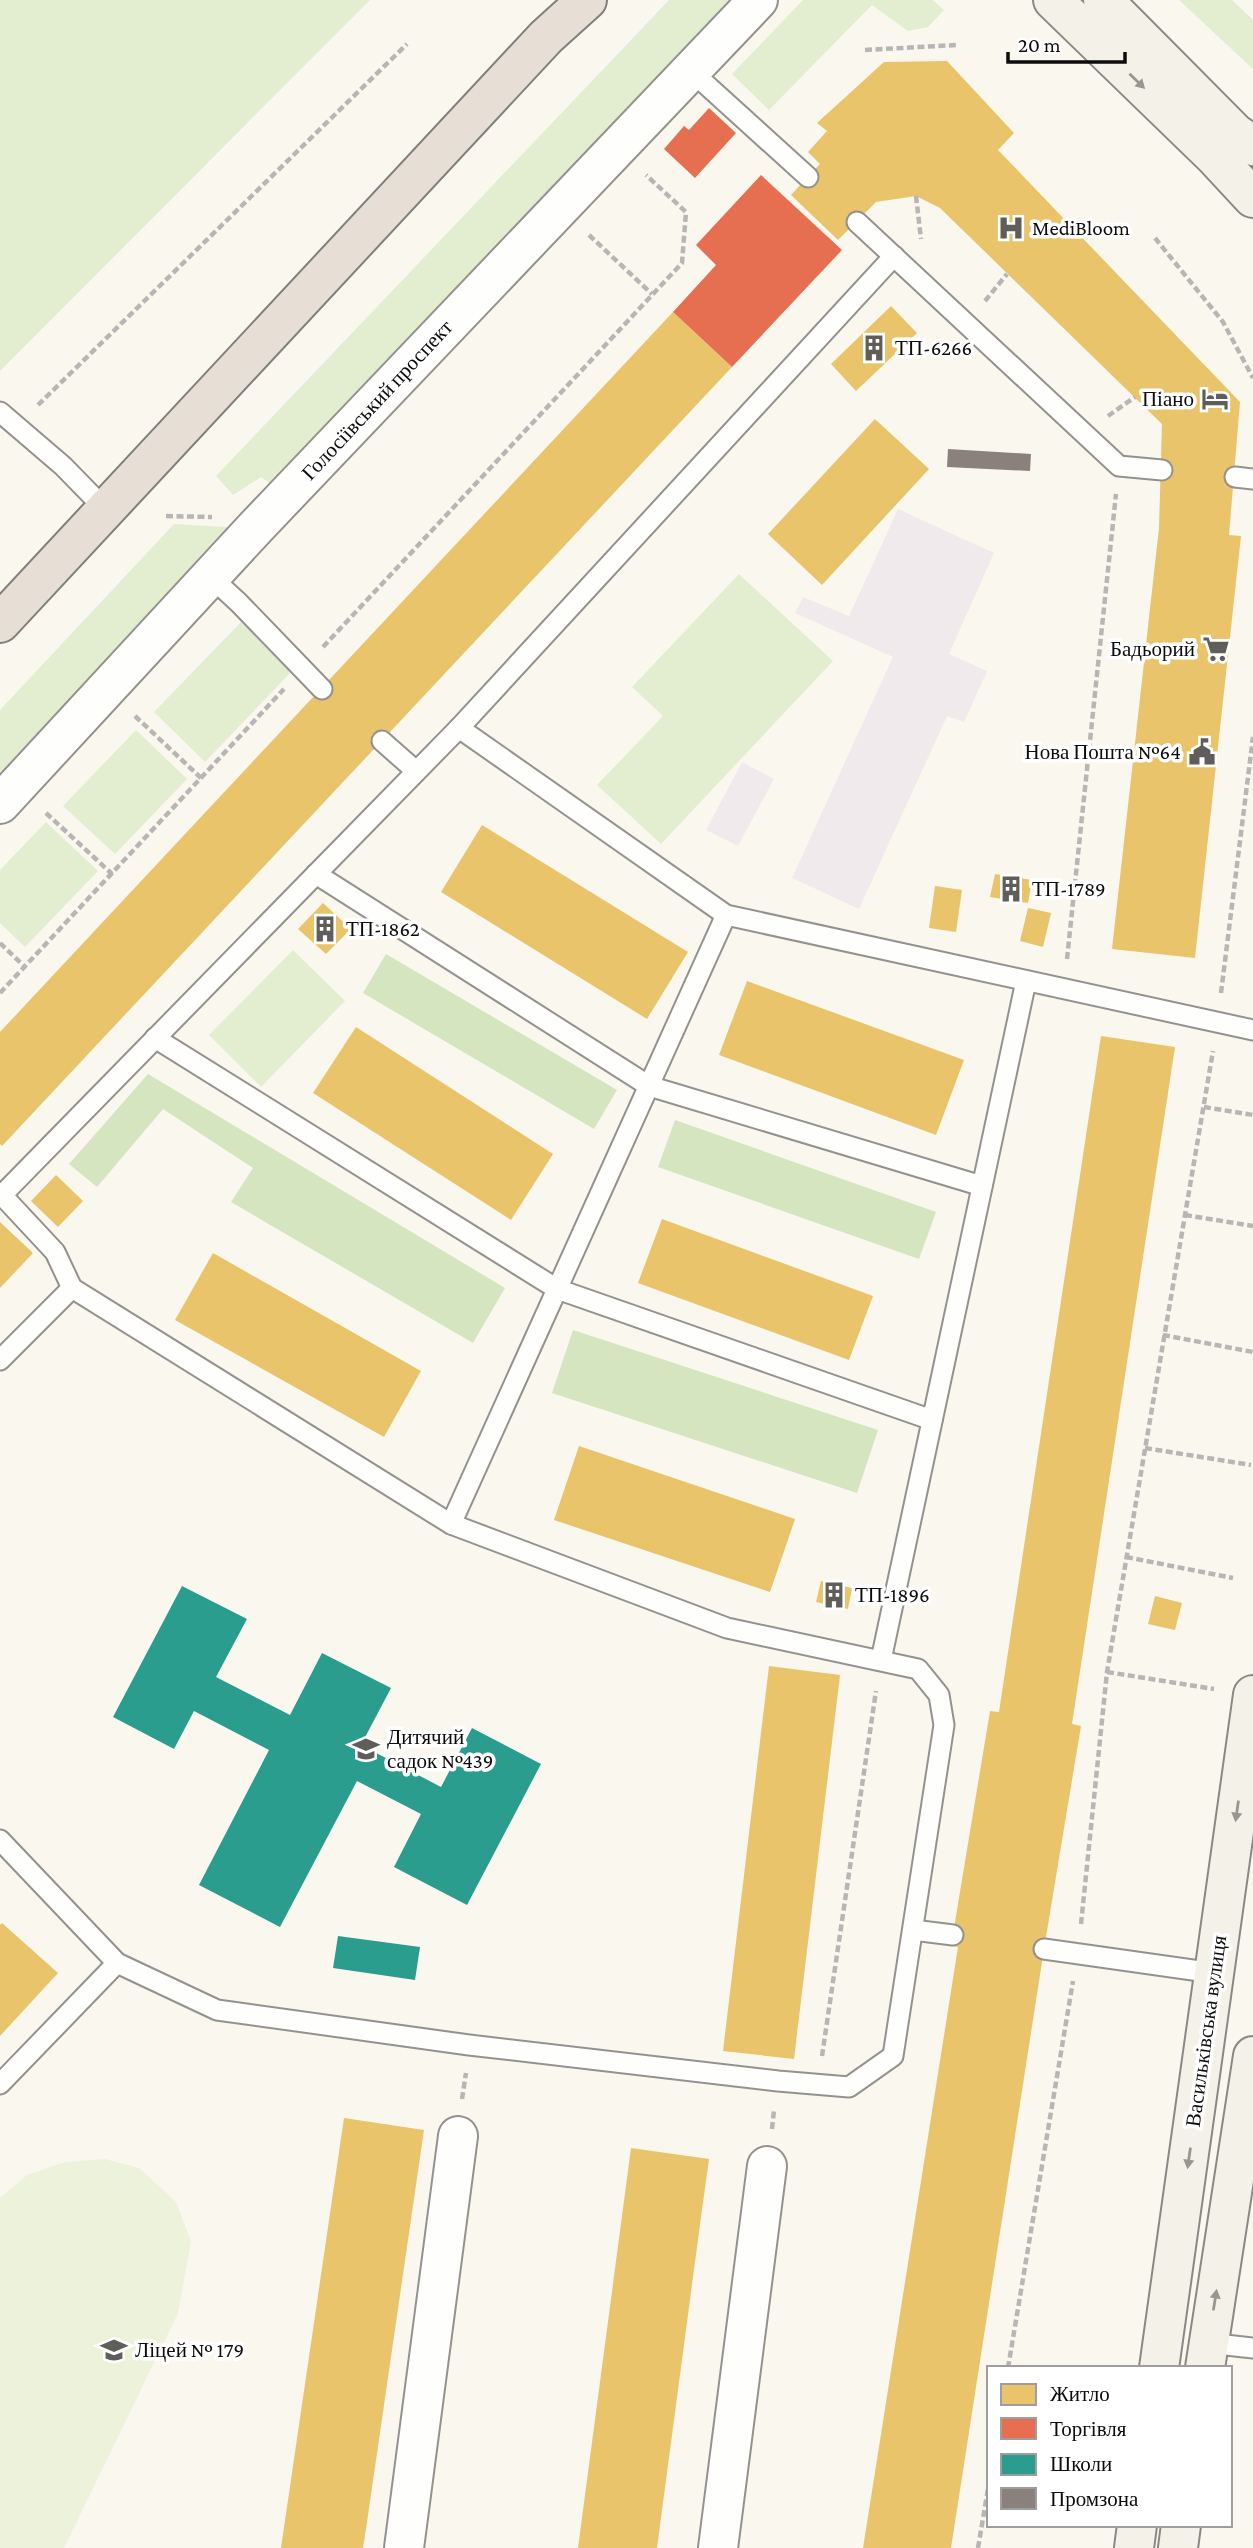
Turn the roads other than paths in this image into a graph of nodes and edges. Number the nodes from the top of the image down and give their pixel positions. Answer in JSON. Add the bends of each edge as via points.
{"nodes":[{"id":1,"x":570,"y":0,"type":"edge"},
{"id":2,"x":587,"y":0,"type":"edge"},
{"id":3,"x":758,"y":0,"type":"edge"},
{"id":4,"x":1053,"y":0,"type":"edge"},
{"id":5,"x":1103,"y":0,"type":"edge"},
{"id":6,"x":546,"y":37,"type":"junction"},
{"id":7,"x":690,"y":70,"type":"junction"},
{"id":8,"x":1253,"y":146,"type":"edge"},
{"id":9,"x":808,"y":177,"type":"dead end"},
{"id":10,"x":1253,"y":198,"type":"edge"},
{"id":11,"x":857,"y":222,"type":"dead end"},
{"id":12,"x":894,"y":256,"type":"junction"},
{"id":13,"x":0,"y":412,"type":"edge"},
{"id":14,"x":1162,"y":470,"type":"dead end"},
{"id":15,"x":106,"y":510,"type":"junction"},
{"id":16,"x":212,"y":578,"type":"junction"},
{"id":17,"x":0,"y":623,"type":"edge"},
{"id":18,"x":322,"y":689,"type":"dead end"},
{"id":19,"x":459,"y":728,"type":"junction"},
{"id":20,"x":382,"y":741,"type":"dead end"},
{"id":21,"x":416,"y":771,"type":"junction"},
{"id":22,"x":0,"y":804,"type":"edge"},
{"id":23,"x":316,"y":874,"type":"junction"},
{"id":24,"x":726,"y":915,"type":"junction"},
{"id":25,"x":1026,"y":981,"type":"junction"},
{"id":26,"x":1253,"y":1030,"type":"edge"},
{"id":27,"x":155,"y":1038,"type":"junction"},
{"id":28,"x":649,"y":1086,"type":"junction"},
{"id":29,"x":982,"y":1186,"type":"junction"},
{"id":30,"x":1,"y":1194,"type":"edge"},
{"id":31,"x":72,"y":1288,"type":"junction"},
{"id":32,"x":557,"y":1289,"type":"junction"},
{"id":33,"x":0,"y":1360,"type":"edge"},
{"id":34,"x":932,"y":1420,"type":"junction"},
{"id":35,"x":451,"y":1524,"type":"junction"},
{"id":36,"x":881,"y":1660,"type":"junction"},
{"id":37,"x":1236,"y":1692,"type":"edge"},
{"id":38,"x":0,"y":1840,"type":"edge"},
{"id":39,"x":913,"y":1930,"type":"junction"},
{"id":40,"x":953,"y":1935,"type":"dead end"},
{"id":41,"x":1044,"y":1949,"type":"dead end"},
{"id":42,"x":117,"y":1962,"type":"junction"},
{"id":43,"x":1214,"y":1973,"type":"junction"},
{"id":44,"x":1253,"y":2056,"type":"edge"},
{"id":45,"x":0,"y":2084,"type":"edge"},
{"id":46,"x":458,"y":2136,"type":"road end"},
{"id":47,"x":767,"y":2166,"type":"road end"},
{"id":48,"x":1253,"y":2348,"type":"edge"},
{"id":49,"x":1206,"y":2356,"type":"edge"},
{"id":50,"x":1159,"y":2366,"type":"edge"},
{"id":51,"x":1137,"y":2527,"type":"edge"},
{"id":52,"x":1181,"y":2527,"type":"edge"},
{"id":53,"x":404,"y":2548,"type":"edge"},
{"id":54,"x":718,"y":2548,"type":"edge"},
{"id":55,"x":1134,"y":2548,"type":"edge"},
{"id":56,"x":1178,"y":2548,"type":"edge"}],
"edges":[{"from":1,"to":6,"type":"highway"},
{"from":2,"to":6,"type":"highway"},
{"from":3,"to":7,"type":"street","name":"Голосіївський проспект"},
{"from":4,"to":10,"type":"main road","one_way":true},
{"from":5,"to":8,"type":"main road"},
{"from":6,"to":15,"type":"highway"},
{"from":7,"to":9,"type":"lane"},
{"from":7,"to":16,"type":"street","name":"Голосіївський проспект"},
{"from":11,"to":12,"type":"lane"},
{"from":12,"to":14,"type":"lane","via":[[1119,466]]},
{"from":12,"to":19,"type":"lane"},
{"from":13,"to":15,"type":"lane"},
{"from":15,"to":17,"type":"highway"},
{"from":16,"to":18,"type":"lane"},
{"from":16,"to":22,"type":"street","name":"Голосіївський проспект"},
{"from":19,"to":21,"type":"lane"},
{"from":19,"to":24,"type":"lane"},
{"from":20,"to":21,"type":"lane"},
{"from":21,"to":23,"type":"lane"},
{"from":23,"to":27,"type":"lane"},
{"from":23,"to":28,"type":"lane"},
{"from":24,"to":25,"type":"lane"},
{"from":24,"to":28,"type":"lane"},
{"from":25,"to":26,"type":"lane"},
{"from":25,"to":29,"type":"lane"},
{"from":27,"to":30,"type":"lane"},
{"from":27,"to":32,"type":"lane"},
{"from":28,"to":29,"type":"lane"},
{"from":28,"to":32,"type":"lane"},
{"from":29,"to":34,"type":"lane"},
{"from":30,"to":31,"type":"lane","via":[[55,1252]]},
{"from":31,"to":33,"type":"lane"},
{"from":31,"to":35,"type":"lane"},
{"from":32,"to":34,"type":"lane"},
{"from":32,"to":35,"type":"lane"},
{"from":34,"to":36,"type":"lane"},
{"from":35,"to":36,"type":"lane","via":[[727,1628]]},
{"from":36,"to":39,"type":"lane","via":[[918,1669],[939,1696],[944,1725]]},
{"from":37,"to":43,"type":"main road","name":"Васильківська вулиця","one_way":true},
{"from":38,"to":42,"type":"lane"},
{"from":39,"to":40,"type":"lane"},
{"from":39,"to":42,"type":"lane","via":[[893,2056],[849,2087],[469,2045],[217,2010]]},
{"from":41,"to":43,"type":"lane"},
{"from":42,"to":45,"type":"lane"},
{"from":43,"to":50,"type":"main road","name":"Васильківська вулиця","one_way":true},
{"from":49,"to":44,"type":"main road","one_way":true},
{"from":46,"to":53,"type":"street"},
{"from":47,"to":54,"type":"street"},
{"from":48,"to":49,"type":"lane"},
{"from":51,"to":55,"type":"main road"},
{"from":52,"to":56,"type":"main road"}]}
